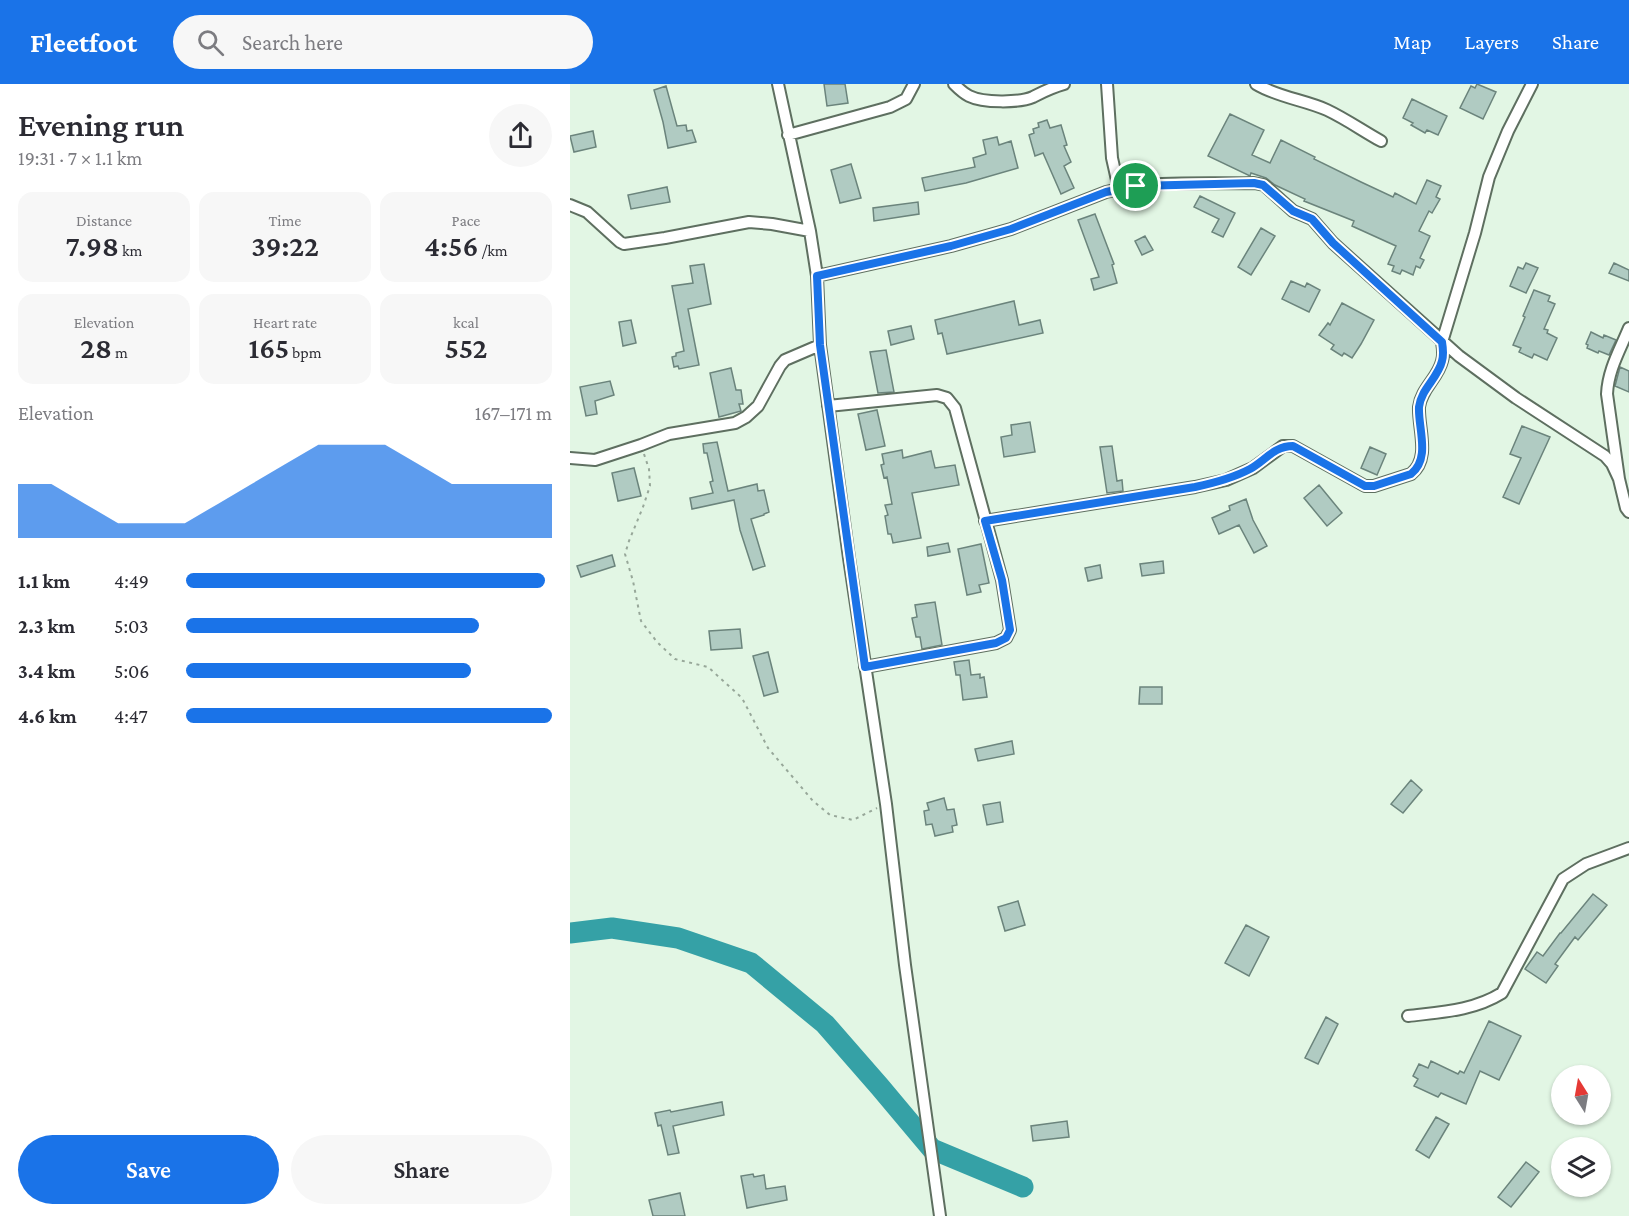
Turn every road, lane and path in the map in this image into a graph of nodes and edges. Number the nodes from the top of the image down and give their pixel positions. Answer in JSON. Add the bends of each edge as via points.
{"nodes":[{"id":1,"x":778,"y":84,"type":"edge"},
{"id":2,"x":914,"y":84,"type":"edge"},
{"id":3,"x":954,"y":84,"type":"edge"},
{"id":4,"x":1064,"y":84,"type":"edge"},
{"id":5,"x":1107,"y":84,"type":"edge"},
{"id":6,"x":1532,"y":84,"type":"edge"},
{"id":7,"x":1260,"y":85,"type":"edge"},
{"id":8,"x":788,"y":135,"type":"junction"},
{"id":9,"x":1381,"y":141,"type":"dead end"},
{"id":10,"x":1119,"y":189,"type":"junction"},
{"id":11,"x":570,"y":205,"type":"edge"},
{"id":12,"x":810,"y":231,"type":"junction"},
{"id":13,"x":817,"y":276,"type":"junction"},
{"id":14,"x":1629,"y":328,"type":"edge"},
{"id":15,"x":1442,"y":342,"type":"junction"},
{"id":16,"x":820,"y":345,"type":"junction"},
{"id":17,"x":828,"y":406,"type":"junction"},
{"id":18,"x":641,"y":445,"type":"junction"},
{"id":19,"x":570,"y":458,"type":"edge"},
{"id":20,"x":1619,"y":479,"type":"junction"},
{"id":21,"x":1629,"y":512,"type":"edge"},
{"id":22,"x":985,"y":521,"type":"junction"},
{"id":23,"x":865,"y":667,"type":"junction"},
{"id":24,"x":886,"y":804,"type":"junction"},
{"id":25,"x":1629,"y":848,"type":"edge"},
{"id":26,"x":1408,"y":1016,"type":"dead end"},
{"id":27,"x":940,"y":1216,"type":"edge"}],
"edges":[{"from":1,"to":8,"type":"street"},
{"from":2,"to":8,"type":"street","via":[[906,99],[890,107]]},
{"from":3,"to":4,"type":"street","via":[[968,96],[995,101],[1032,98]]},
{"from":5,"to":10,"type":"street","via":[[1112,158]]},
{"from":6,"to":15,"type":"street","via":[[1489,177]]},
{"from":7,"to":9,"type":"street","via":[[1327,110]]},
{"from":8,"to":12,"type":"street"},
{"from":10,"to":13,"type":"street","via":[[1011,229]]},
{"from":10,"to":15,"type":"street","via":[[1175,184],[1263,185],[1293,211],[1312,219],[1333,243]]},
{"from":11,"to":12,"type":"street","via":[[587,212],[624,244],[748,222]]},
{"from":12,"to":13,"type":"street"},
{"from":13,"to":16,"type":"street"},
{"from":14,"to":20,"type":"street","via":[[1607,384]]},
{"from":15,"to":20,"type":"street","via":[[1516,398],[1605,456]]},
{"from":15,"to":22,"type":"street","via":[[1442,364],[1419,404],[1423,450],[1420,464],[1411,474],[1365,486],[1293,446],[1283,446],[1252,468],[1226,480]]},
{"from":16,"to":17,"type":"street"},
{"from":16,"to":18,"type":"street","via":[[785,360],[758,406],[746,417],[735,423],[669,434]]},
{"from":17,"to":22,"type":"street","via":[[937,395],[948,398],[955,408]]},
{"from":17,"to":23,"type":"street"},
{"from":18,"to":19,"type":"street","via":[[596,460]]},
{"from":18,"to":24,"type":"path","via":[[650,486],[626,554],[641,621],[675,659],[708,667],[742,698],[768,748],[830,815],[853,820]]},
{"from":20,"to":21,"type":"street"},
{"from":22,"to":23,"type":"street","via":[[1002,580],[1010,630],[1006,638]]},
{"from":23,"to":24,"type":"street"},
{"from":24,"to":27,"type":"street"},
{"from":25,"to":26,"type":"street","via":[[1586,864],[1563,879],[1502,993],[1487,1002],[1463,1008]]}]}
